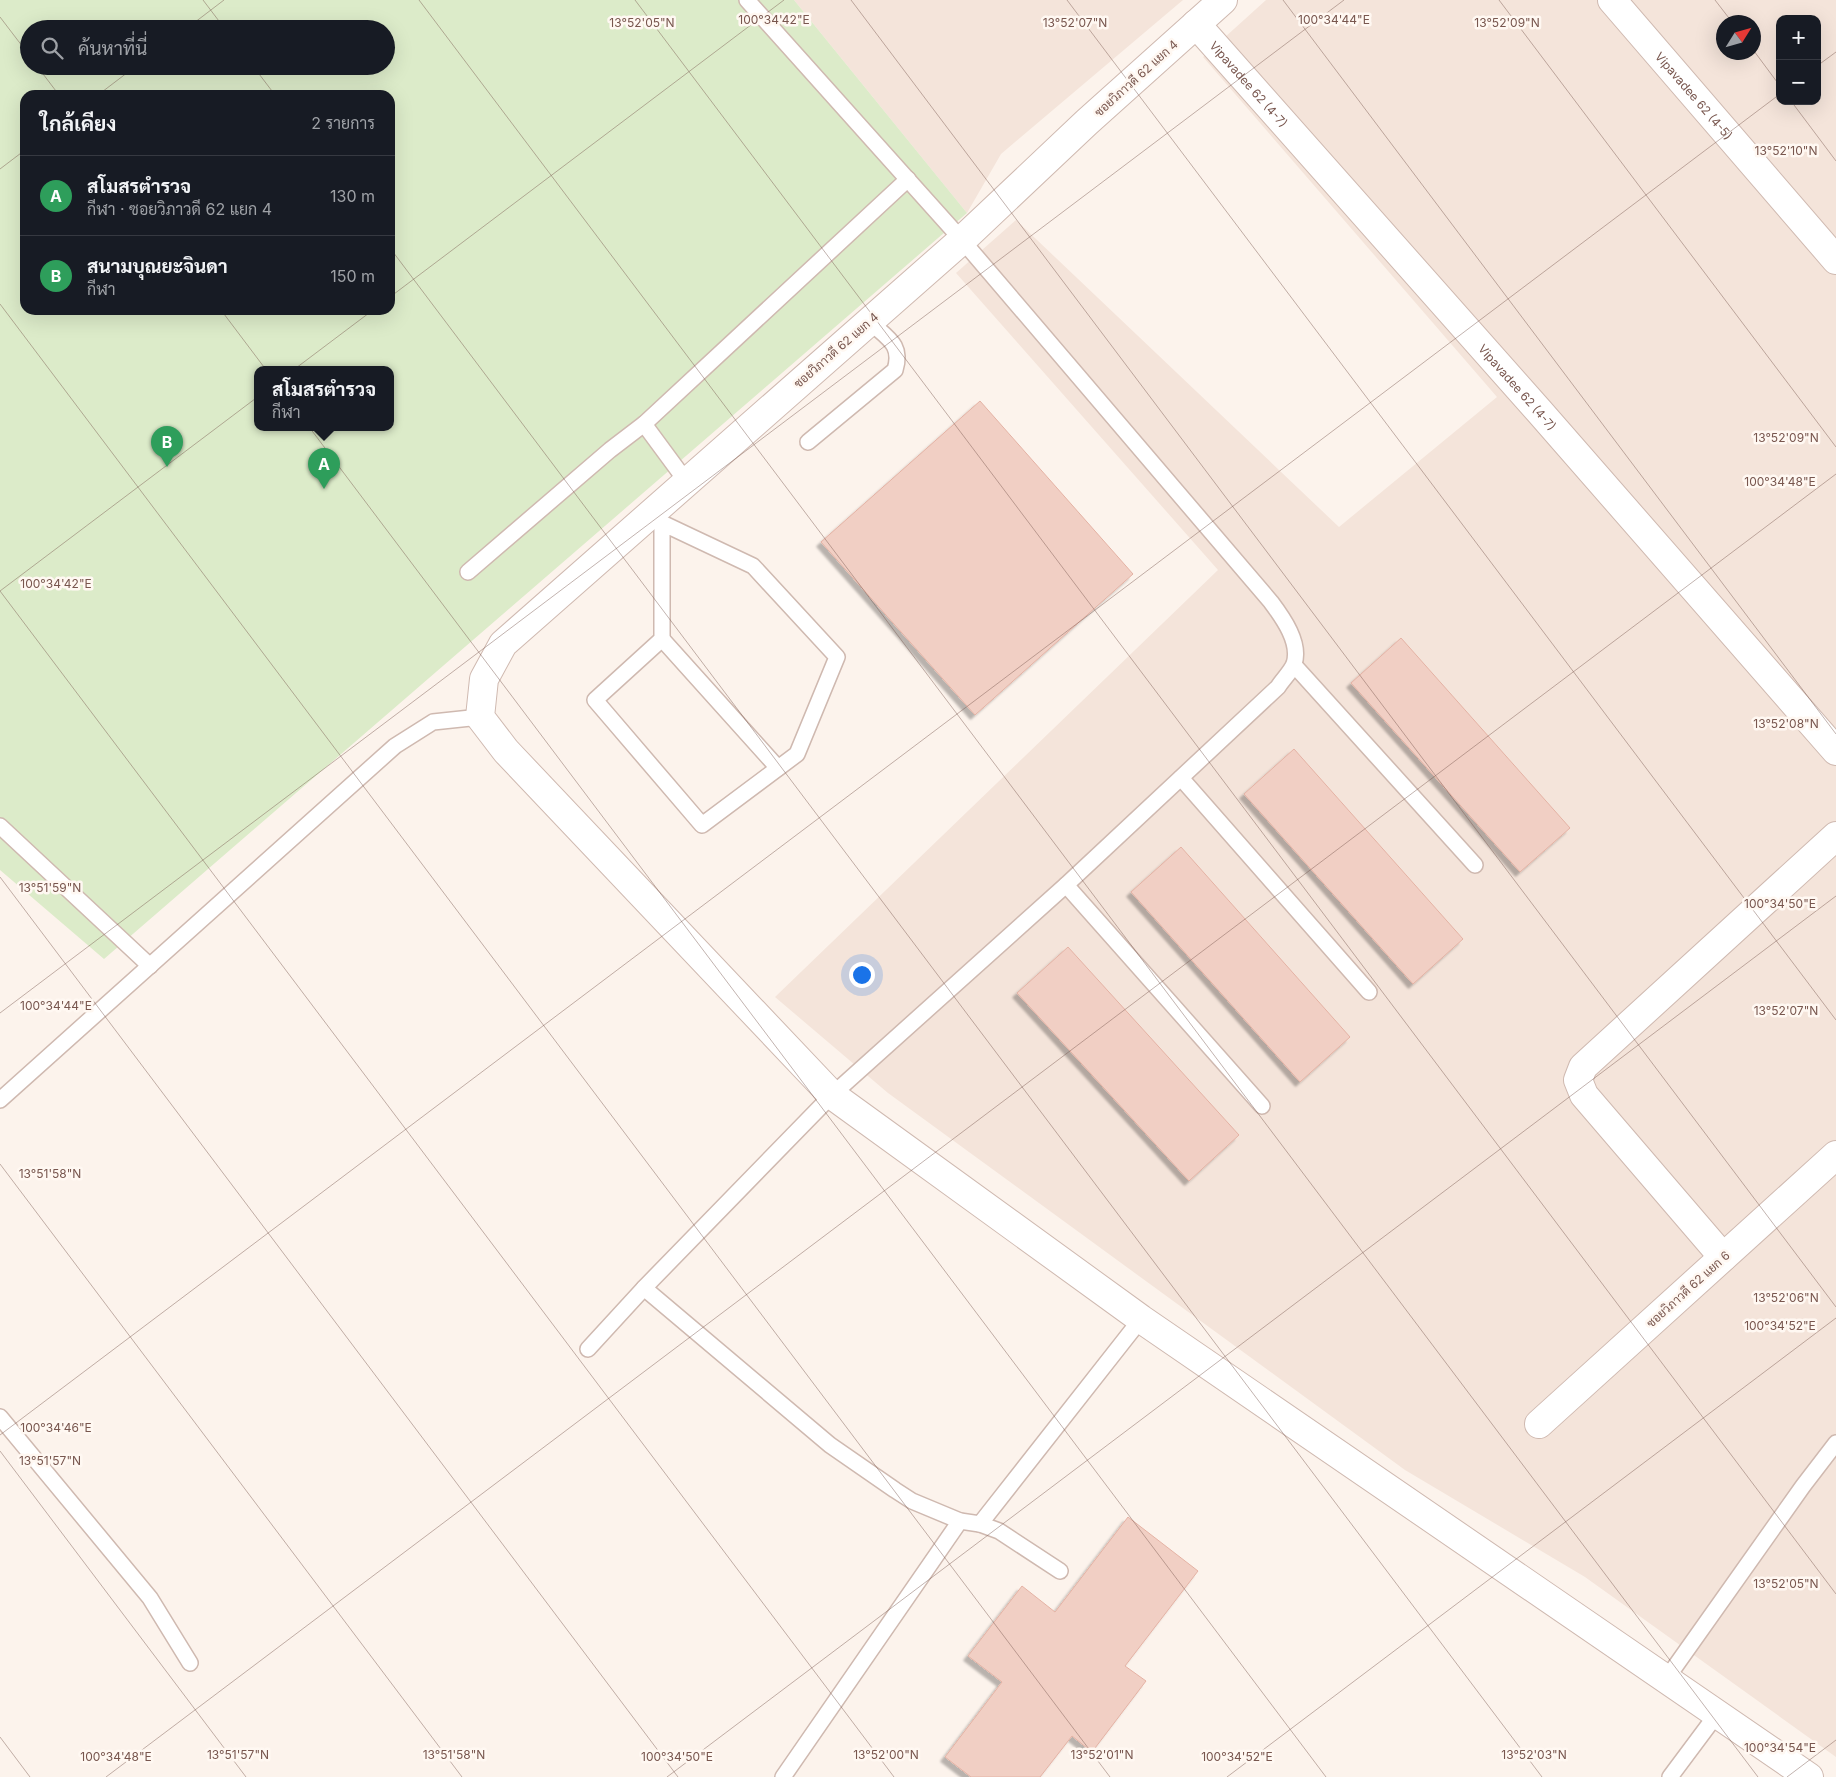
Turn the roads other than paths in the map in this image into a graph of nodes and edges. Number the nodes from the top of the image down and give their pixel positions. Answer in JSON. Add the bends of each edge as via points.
{"nodes":[{"id":1,"x":747,"y":0,"type":"edge"},
{"id":2,"x":1223,"y":0,"type":"edge"},
{"id":3,"x":1612,"y":0,"type":"edge"},
{"id":4,"x":1196,"y":24,"type":"junction"},
{"id":5,"x":908,"y":179,"type":"junction"},
{"id":6,"x":962,"y":240,"type":"junction"},
{"id":7,"x":1836,"y":260,"type":"edge"},
{"id":8,"x":869,"y":321,"type":"junction"},
{"id":9,"x":644,"y":424,"type":"junction"},
{"id":10,"x":808,"y":442,"type":"dead end"},
{"id":11,"x":686,"y":481,"type":"junction"},
{"id":12,"x":655,"y":519,"type":"junction"},
{"id":13,"x":468,"y":572,"type":"dead end"},
{"id":14,"x":662,"y":638,"type":"junction"},
{"id":15,"x":1294,"y":665,"type":"junction"},
{"id":16,"x":480,"y":717,"type":"junction"},
{"id":17,"x":1836,"y":751,"type":"edge"},
{"id":18,"x":778,"y":768,"type":"junction"},
{"id":19,"x":1181,"y":778,"type":"junction"},
{"id":20,"x":0,"y":826,"type":"edge"},
{"id":21,"x":1836,"y":836,"type":"edge"},
{"id":22,"x":1475,"y":865,"type":"dead end"},
{"id":23,"x":1066,"y":885,"type":"junction"},
{"id":24,"x":150,"y":966,"type":"junction"},
{"id":25,"x":1369,"y":992,"type":"dead end"},
{"id":26,"x":832,"y":1095,"type":"junction"},
{"id":27,"x":0,"y":1100,"type":"edge"},
{"id":28,"x":1262,"y":1106,"type":"dead end"},
{"id":29,"x":1836,"y":1154,"type":"edge"},
{"id":30,"x":1723,"y":1257,"type":"junction"},
{"id":31,"x":644,"y":1288,"type":"junction"},
{"id":32,"x":1141,"y":1319,"type":"junction"},
{"id":33,"x":588,"y":1349,"type":"dead end"},
{"id":34,"x":0,"y":1417,"type":"edge"},
{"id":35,"x":1539,"y":1424,"type":"dead end"},
{"id":36,"x":1836,"y":1443,"type":"edge"},
{"id":37,"x":960,"y":1521,"type":"junction"},
{"id":38,"x":980,"y":1524,"type":"junction"},
{"id":39,"x":1060,"y":1572,"type":"dead end"},
{"id":40,"x":190,"y":1663,"type":"dead end"},
{"id":41,"x":1667,"y":1678,"type":"junction"},
{"id":42,"x":1717,"y":1714,"type":"junction"},
{"id":43,"x":783,"y":1777,"type":"edge"},
{"id":44,"x":1670,"y":1777,"type":"edge"},
{"id":45,"x":1809,"y":1777,"type":"edge"}],
"edges":[{"from":1,"to":5,"type":"lane"},
{"from":2,"to":4,"type":"street","name":"ซอยวิภาวดี 62 แยก 4"},
{"from":3,"to":7,"type":"street","name":"Vipavadee 62 (4-5)"},
{"from":4,"to":6,"type":"street","name":"ซอยวิภาวดี 62 แยก 4"},
{"from":4,"to":17,"type":"street","name":"Vipavadee 62 (4-7)"},
{"from":5,"to":6,"type":"lane"},
{"from":5,"to":9,"type":"lane"},
{"from":6,"to":8,"type":"street","name":"ซอยวิภาวดี 62 แยก 4"},
{"from":6,"to":15,"type":"lane","via":[[1271,602],[1286,624],[1295,652]]},
{"from":8,"to":10,"type":"lane","via":[[897,347],[899,358],[895,370]]},
{"from":8,"to":11,"type":"street","name":"ซอยวิภาวดี 62 แยก 4"},
{"from":9,"to":11,"type":"lane"},
{"from":9,"to":13,"type":"lane"},
{"from":11,"to":12,"type":"street","name":"ซอยวิภาวดี 62 แยก 4"},
{"from":12,"to":14,"type":"lane"},
{"from":12,"to":16,"type":"street","name":"ซอยวิภาวดี 62 แยก 4","via":[[503,644],[484,679]]},
{"from":12,"to":18,"type":"lane","via":[[753,566],[837,658],[797,754]]},
{"from":14,"to":18,"type":"lane"},
{"from":14,"to":18,"type":"lane","via":[[595,700],[702,825]]},
{"from":15,"to":19,"type":"lane","via":[[1278,687]]},
{"from":15,"to":22,"type":"lane"},
{"from":16,"to":24,"type":"lane","via":[[433,722],[395,746]]},
{"from":16,"to":26,"type":"street","via":[[506,750]]},
{"from":19,"to":23,"type":"lane"},
{"from":19,"to":25,"type":"lane"},
{"from":20,"to":24,"type":"lane"},
{"from":21,"to":30,"type":"street","via":[[1583,1067],[1578,1080],[1584,1095]]},
{"from":23,"to":26,"type":"lane"},
{"from":23,"to":28,"type":"lane"},
{"from":24,"to":27,"type":"lane"},
{"from":26,"to":31,"type":"lane"},
{"from":26,"to":32,"type":"street"},
{"from":29,"to":30,"type":"street","name":"ซอยวิภาวดี 62 แยก 6"},
{"from":30,"to":35,"type":"street","name":"ซอยวิภาวดี 62 แยก 6"},
{"from":31,"to":33,"type":"lane"},
{"from":31,"to":37,"type":"lane","via":[[830,1445],[912,1501]]},
{"from":32,"to":38,"type":"lane"},
{"from":32,"to":41,"type":"street"},
{"from":34,"to":40,"type":"lane","via":[[150,1598]]},
{"from":36,"to":41,"type":"lane"},
{"from":37,"to":38,"type":"lane"},
{"from":37,"to":43,"type":"lane"},
{"from":38,"to":39,"type":"lane","via":[[999,1531]]},
{"from":41,"to":42,"type":"street"},
{"from":42,"to":44,"type":"lane"},
{"from":42,"to":45,"type":"street"}]}
